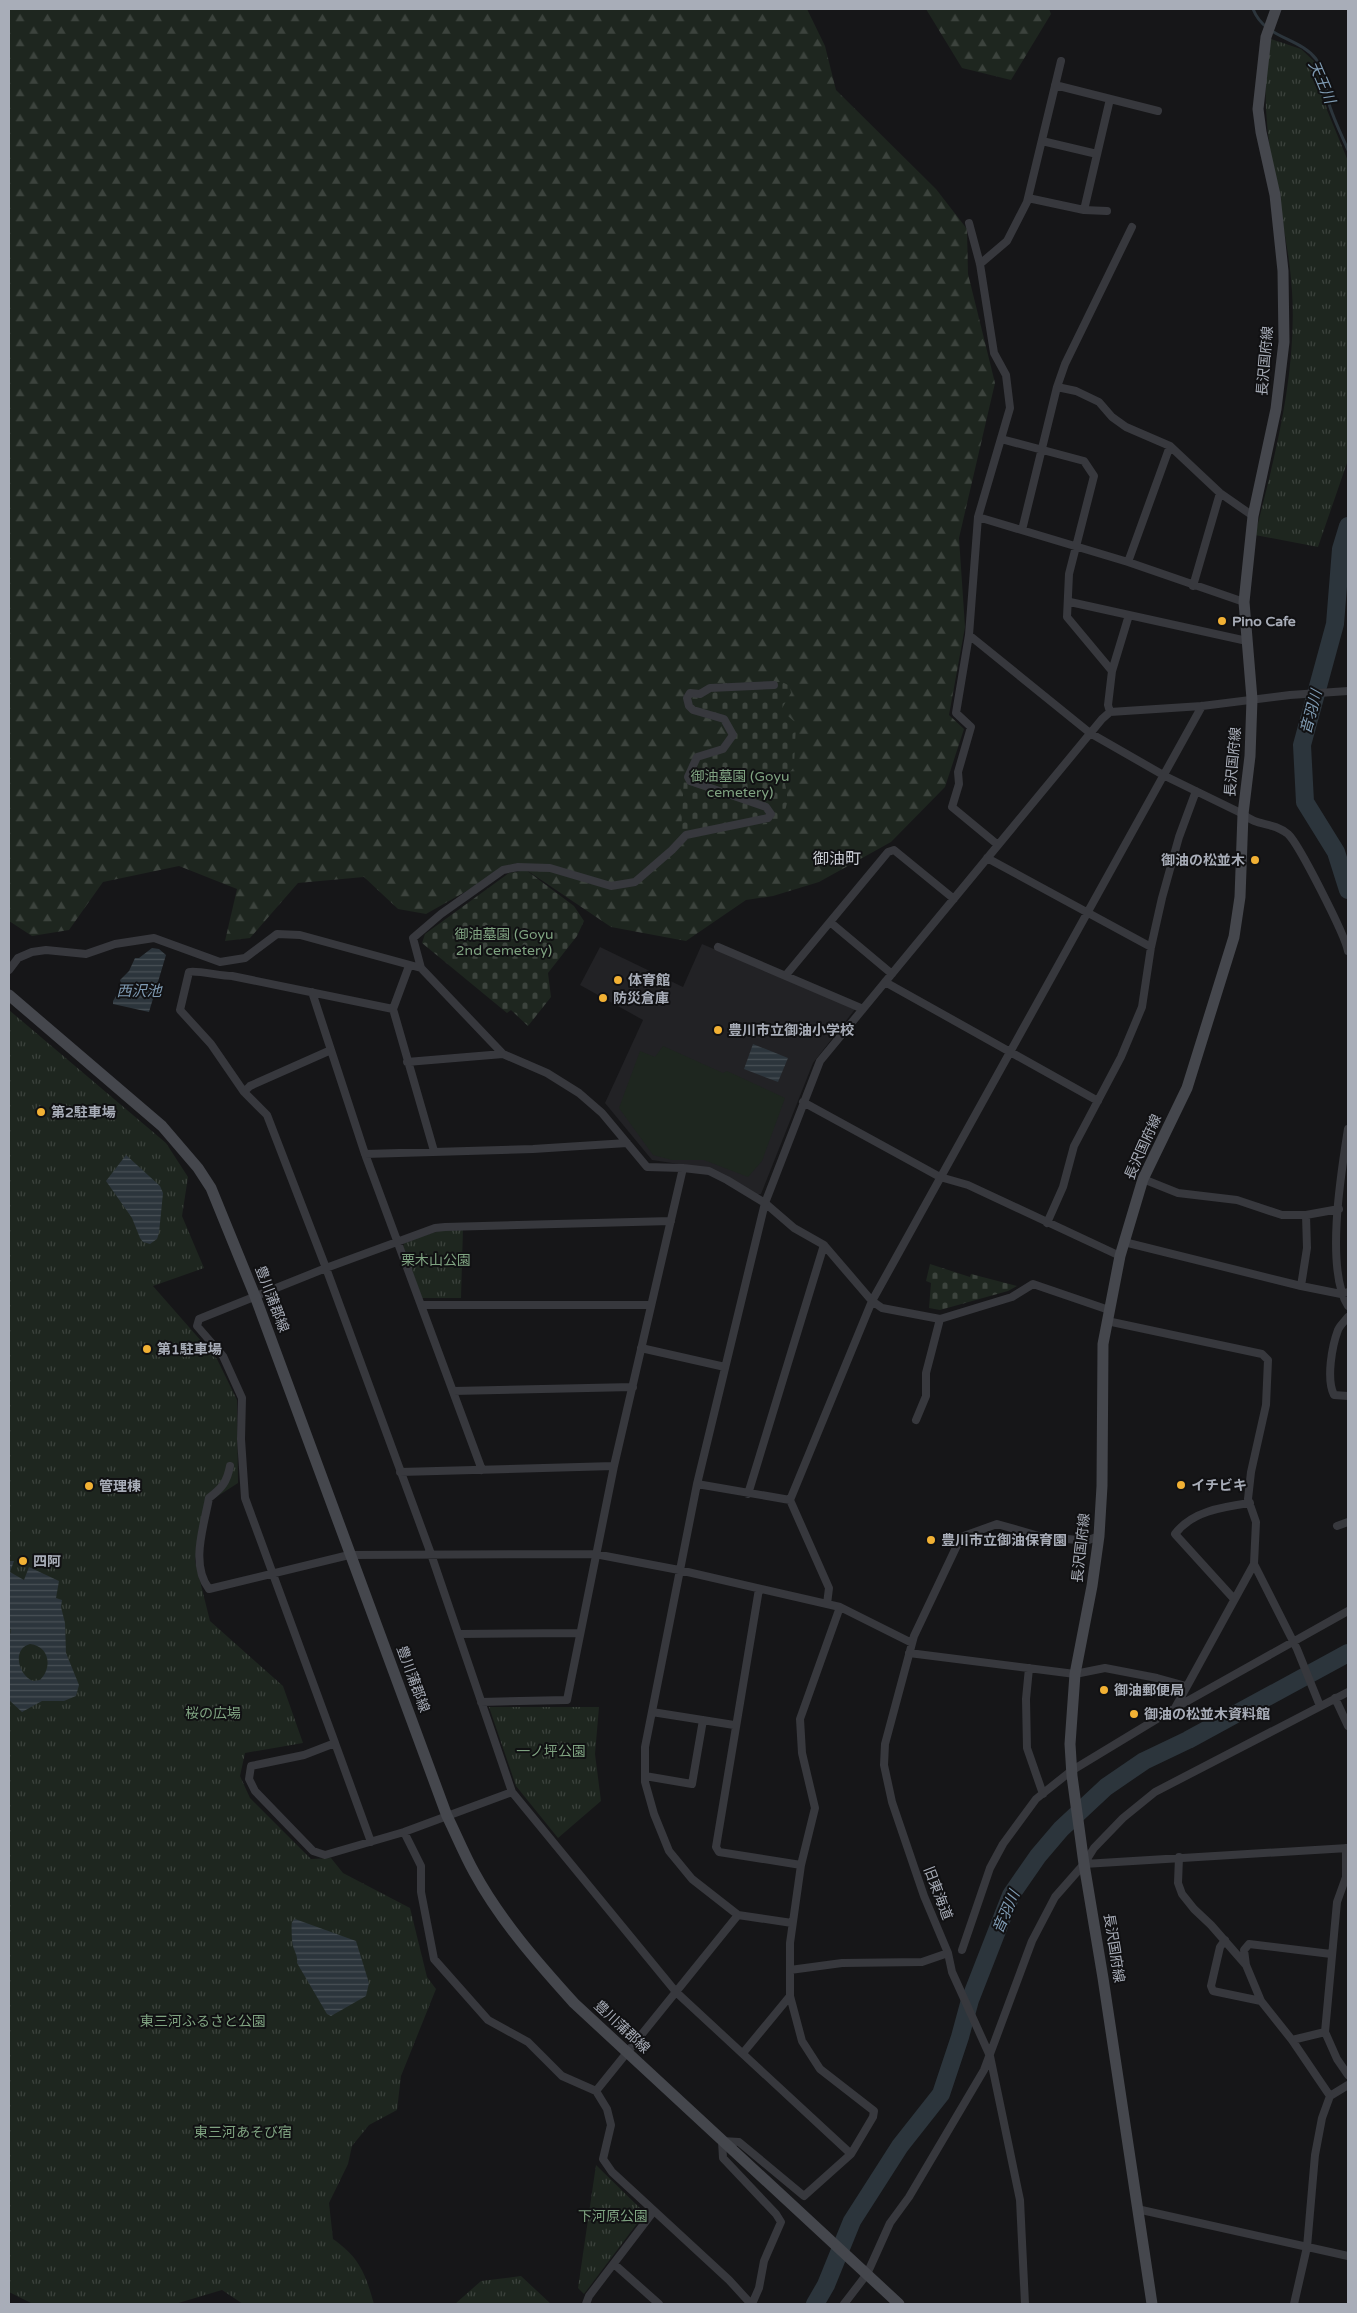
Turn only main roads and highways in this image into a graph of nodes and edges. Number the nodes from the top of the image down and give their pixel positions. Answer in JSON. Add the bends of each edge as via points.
{"nodes":[{"id":1,"x":1276,"y":9,"type":"edge"},
{"id":2,"x":9,"y":995,"type":"edge"},
{"id":3,"x":900,"y":2304,"type":"edge"},
{"id":4,"x":1152,"y":2304,"type":"edge"}],
"edges":[{"from":1,"to":4,"type":"main road","name":"長沢国府線","via":[[1266,37],[1258,108],[1275,195],[1284,271],[1284,342],[1276,409],[1253,516],[1244,602],[1252,699],[1240,897],[1234,937],[1187,1088],[1143,1179],[1120,1256],[1108,1315],[1103,1344],[1099,1536],[1075,1674],[1070,1744],[1071,1774]]},
{"from":2,"to":3,"type":"main road","name":"豊川蒲郡線","via":[[162,1126],[211,1188],[255,1296],[447,1816],[474,1872],[503,1918],[574,2003]]}]}
